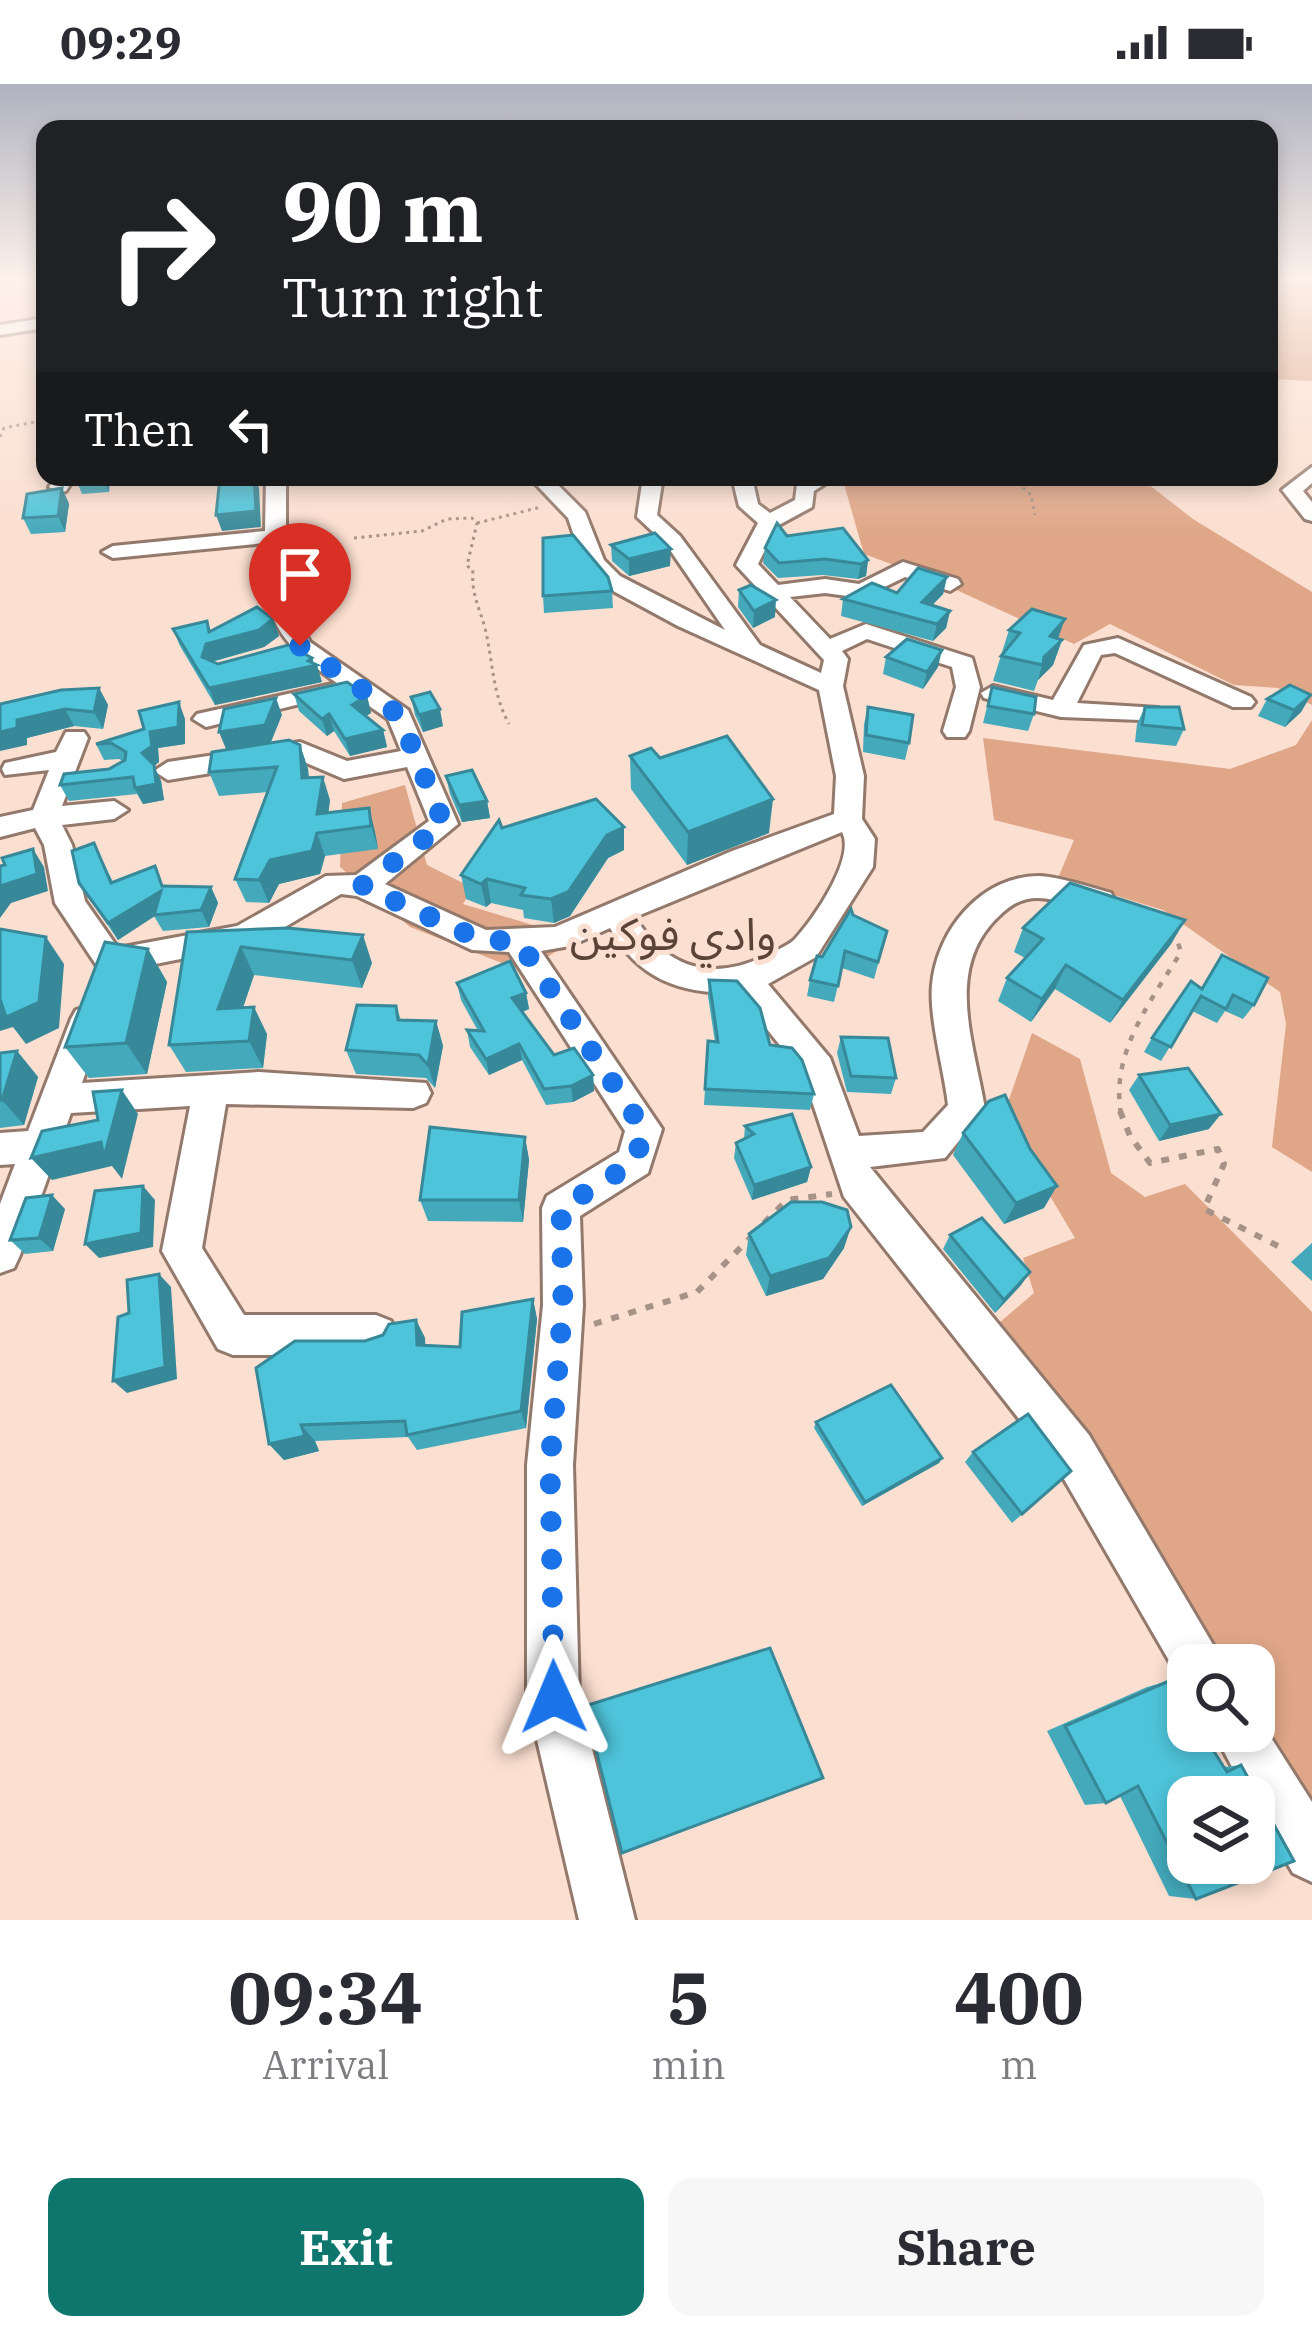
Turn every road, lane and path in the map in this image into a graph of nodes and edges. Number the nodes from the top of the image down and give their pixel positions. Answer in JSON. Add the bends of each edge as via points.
{"nodes":[{"id":1,"x":36,"y":422,"type":"edge"},
{"id":2,"x":0,"y":437,"type":"edge"},
{"id":3,"x":1312,"y":472,"type":"edge"},
{"id":4,"x":276,"y":486,"type":"edge"},
{"id":5,"x":548,"y":486,"type":"edge"},
{"id":6,"x":651,"y":486,"type":"edge"},
{"id":7,"x":744,"y":486,"type":"edge"},
{"id":8,"x":808,"y":486,"type":"edge"},
{"id":9,"x":1022,"y":486,"type":"edge"},
{"id":10,"x":565,"y":501,"type":"junction"},
{"id":11,"x":1035,"y":515,"type":"dead end"},
{"id":12,"x":1312,"y":515,"type":"edge"},
{"id":13,"x":769,"y":522,"type":"junction"},
{"id":14,"x":477,"y":523,"type":"junction"},
{"id":15,"x":277,"y":536,"type":"junction"},
{"id":16,"x":354,"y":538,"type":"dead end"},
{"id":17,"x":113,"y":551,"type":"dead end"},
{"id":18,"x":950,"y":584,"type":"edge"},
{"id":19,"x":772,"y":592,"type":"junction"},
{"id":20,"x":752,"y":649,"type":"junction"},
{"id":21,"x":826,"y":649,"type":"junction"},
{"id":22,"x":357,"y":686,"type":"junction"},
{"id":23,"x":831,"y":686,"type":"junction"},
{"id":24,"x":968,"y":687,"type":"junction"},
{"id":25,"x":1242,"y":702,"type":"dead end"},
{"id":26,"x":1061,"y":709,"type":"junction"},
{"id":27,"x":1158,"y":716,"type":"edge"},
{"id":28,"x":206,"y":719,"type":"dead end"},
{"id":29,"x":509,"y":724,"type":"dead end"},
{"id":30,"x":956,"y":731,"type":"dead end"},
{"id":31,"x":416,"y":757,"type":"junction"},
{"id":32,"x":67,"y":758,"type":"junction"},
{"id":33,"x":15,"y":769,"type":"dead end"},
{"id":34,"x":168,"y":772,"type":"dead end"},
{"id":35,"x":98,"y":774,"type":"edge"},
{"id":36,"x":114,"y":810,"type":"dead end"},
{"id":37,"x":44,"y":817,"type":"junction"},
{"id":38,"x":848,"y":819,"type":"junction"},
{"id":39,"x":0,"y":827,"type":"edge"},
{"id":40,"x":362,"y":886,"type":"junction"},
{"id":41,"x":616,"y":912,"type":"junction"},
{"id":42,"x":1160,"y":927,"type":"joint"},
{"id":43,"x":518,"y":940,"type":"junction"},
{"id":44,"x":110,"y":961,"type":"junction"},
{"id":45,"x":747,"y":981,"type":"junction"},
{"id":46,"x":212,"y":1090,"type":"junction"},
{"id":47,"x":412,"y":1093,"type":"dead end"},
{"id":48,"x":58,"y":1099,"type":"junction"},
{"id":49,"x":40,"y":1146,"type":"junction"},
{"id":50,"x":0,"y":1150,"type":"edge"},
{"id":51,"x":846,"y":1153,"type":"junction"},
{"id":52,"x":862,"y":1191,"type":"junction"},
{"id":53,"x":1280,"y":1247,"type":"dead end"},
{"id":54,"x":0,"y":1255,"type":"edge"},
{"id":55,"x":561,"y":1334,"type":"junction"},
{"id":56,"x":376,"y":1335,"type":"edge"},
{"id":57,"x":1188,"y":1644,"type":"edge"},
{"id":58,"x":1251,"y":1752,"type":"edge"},
{"id":59,"x":1312,"y":1854,"type":"edge"},
{"id":60,"x":607,"y":1920,"type":"edge"}],
"edges":[{"from":1,"to":2,"type":"path","via":[[4,428]]},
{"from":3,"to":12,"type":"street","via":[[1292,490]]},
{"from":4,"to":15,"type":"street"},
{"from":5,"to":10,"type":"street"},
{"from":6,"to":20,"type":"street","via":[[647,517],[673,540]]},
{"from":7,"to":13,"type":"street","via":[[749,506]]},
{"from":8,"to":13,"type":"street","via":[[805,503]]},
{"from":9,"to":11,"type":"path"},
{"from":10,"to":14,"type":"path"},
{"from":10,"to":20,"type":"street","via":[[594,562],[612,580]]},
{"from":13,"to":19,"type":"street","via":[[747,566]]},
{"from":14,"to":16,"type":"path","via":[[447,519],[422,531]]},
{"from":14,"to":29,"type":"path","via":[[470,598]]},
{"from":15,"to":17,"type":"street"},
{"from":15,"to":22,"type":"street","via":[[275,595],[293,651]]},
{"from":18,"to":19,"type":"street","via":[[903,569],[862,591]]},
{"from":19,"to":21,"type":"street"},
{"from":20,"to":23,"type":"street"},
{"from":21,"to":23,"type":"street","via":[[836,658]]},
{"from":21,"to":24,"type":"street","via":[[866,632],[963,663]]},
{"from":22,"to":28,"type":"street"},
{"from":22,"to":31,"type":"street","via":[[399,715]]},
{"from":23,"to":38,"type":"street","via":[[850,776]]},
{"from":24,"to":26,"type":"street"},
{"from":24,"to":30,"type":"street"},
{"from":25,"to":26,"type":"street","via":[[1118,644],[1092,650]]},
{"from":26,"to":27,"type":"street"},
{"from":31,"to":34,"type":"street","via":[[344,770],[300,750]]},
{"from":31,"to":40,"type":"street","via":[[444,824]]},
{"from":32,"to":33,"type":"street"},
{"from":32,"to":35,"type":"street"},
{"from":32,"to":37,"type":"street"},
{"from":36,"to":37,"type":"street"},
{"from":37,"to":39,"type":"street"},
{"from":37,"to":44,"type":"street","via":[[70,903]]},
{"from":38,"to":41,"type":"street"},
{"from":38,"to":45,"type":"street","via":[[862,838],[858,867],[805,949]]},
{"from":40,"to":43,"type":"street","via":[[483,941]]},
{"from":40,"to":44,"type":"street","via":[[337,883],[245,936]]},
{"from":41,"to":43,"type":"street","via":[[559,938]]},
{"from":41,"to":45,"type":"street","via":[[655,968],[700,982]]},
{"from":42,"to":51,"type":"street","via":[[1105,902],[1039,887],[1003,895],[963,932],[948,986],[967,1109],[932,1147]]},
{"from":42,"to":53,"type":"path","via":[[1177,934],[1181,952],[1130,1036],[1114,1093],[1126,1139],[1150,1163],[1218,1149],[1225,1164],[1204,1209]]},
{"from":43,"to":55,"type":"street","via":[[644,1130],[635,1162],[561,1208]]},
{"from":44,"to":48,"type":"street"},
{"from":45,"to":51,"type":"street","via":[[818,1068]]},
{"from":46,"to":47,"type":"street"},
{"from":46,"to":48,"type":"street"},
{"from":46,"to":56,"type":"street","via":[[182,1251],[233,1335]]},
{"from":48,"to":49,"type":"street"},
{"from":49,"to":50,"type":"street"},
{"from":49,"to":54,"type":"street"},
{"from":51,"to":52,"type":"street"},
{"from":52,"to":55,"type":"path","via":[[787,1199],[697,1292]]},
{"from":52,"to":57,"type":"street","via":[[1073,1450]]},
{"from":55,"to":60,"type":"street","via":[[550,1465],[554,1697]]},
{"from":58,"to":59,"type":"street"}]}
